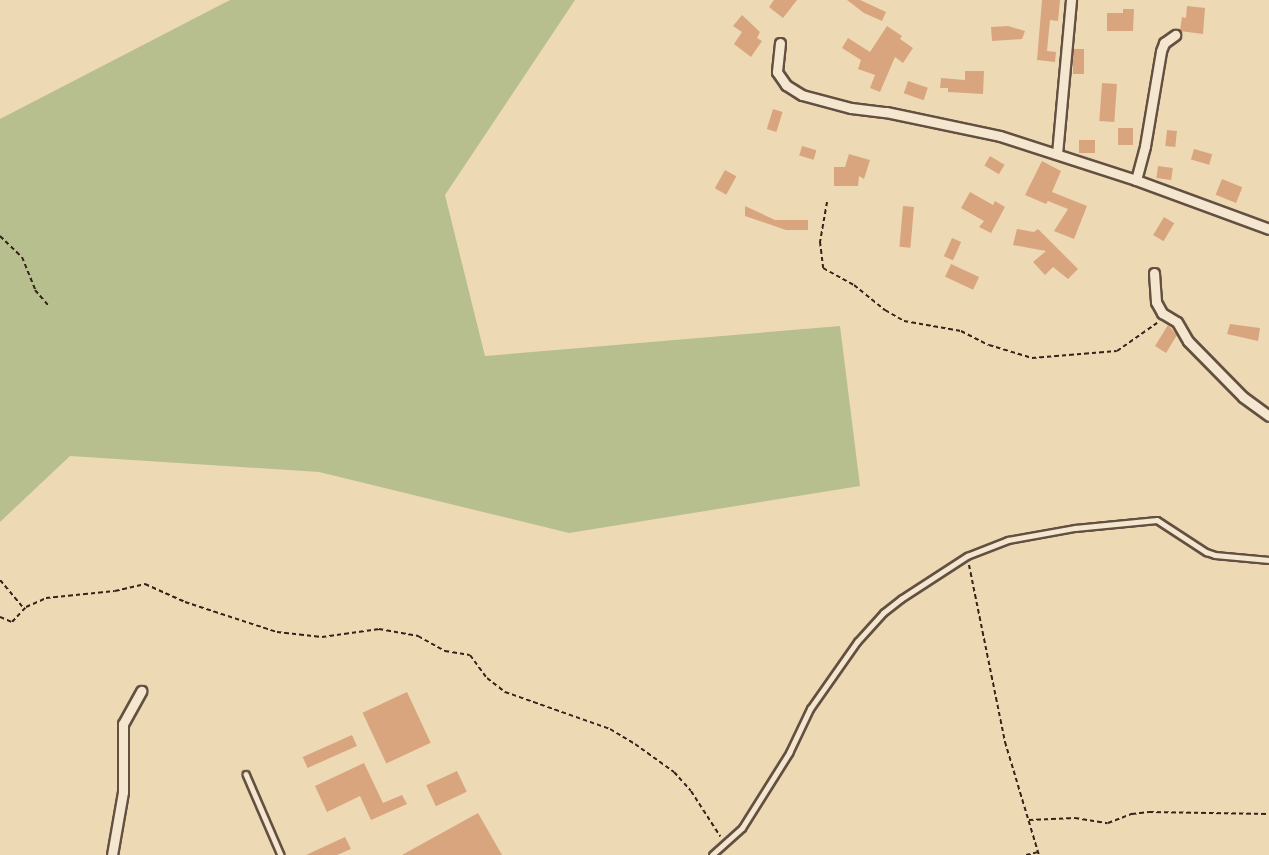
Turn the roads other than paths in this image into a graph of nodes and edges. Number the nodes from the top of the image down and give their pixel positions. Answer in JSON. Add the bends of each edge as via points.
{"nodes":[{"id":1,"x":1071,"y":0,"type":"edge"},
{"id":2,"x":1175,"y":35,"type":"dead end"},
{"id":3,"x":780,"y":43,"type":"dead end"},
{"id":4,"x":1057,"y":154,"type":"junction"},
{"id":5,"x":1136,"y":180,"type":"junction"},
{"id":6,"x":1269,"y":229,"type":"edge"},
{"id":7,"x":1154,"y":273,"type":"dead end"},
{"id":8,"x":1269,"y":416,"type":"edge"},
{"id":9,"x":1269,"y":560,"type":"edge"},
{"id":10,"x":141,"y":691,"type":"dead end"},
{"id":11,"x":246,"y":774,"type":"dead end"},
{"id":12,"x":112,"y":855,"type":"edge"},
{"id":13,"x":281,"y":855,"type":"edge"},
{"id":14,"x":712,"y":855,"type":"edge"}],
"edges":[{"from":1,"to":4,"type":"street"},
{"from":2,"to":5,"type":"street","via":[[1164,43],[1161,51]]},
{"from":3,"to":4,"type":"street","via":[[777,72],[786,85],[802,94],[851,108],[1000,136]]},
{"from":4,"to":5,"type":"street"},
{"from":5,"to":6,"type":"street"},
{"from":7,"to":8,"type":"street","via":[[1156,302],[1167,317],[1177,322],[1188,341],[1243,397]]},
{"from":9,"to":14,"type":"lane","via":[[1206,552],[1157,520],[1008,540],[967,556],[892,606],[857,642],[810,709],[789,753],[742,828]]},
{"from":10,"to":12,"type":"street","via":[[123,724],[123,792]]},
{"from":11,"to":13,"type":"lane"}]}
